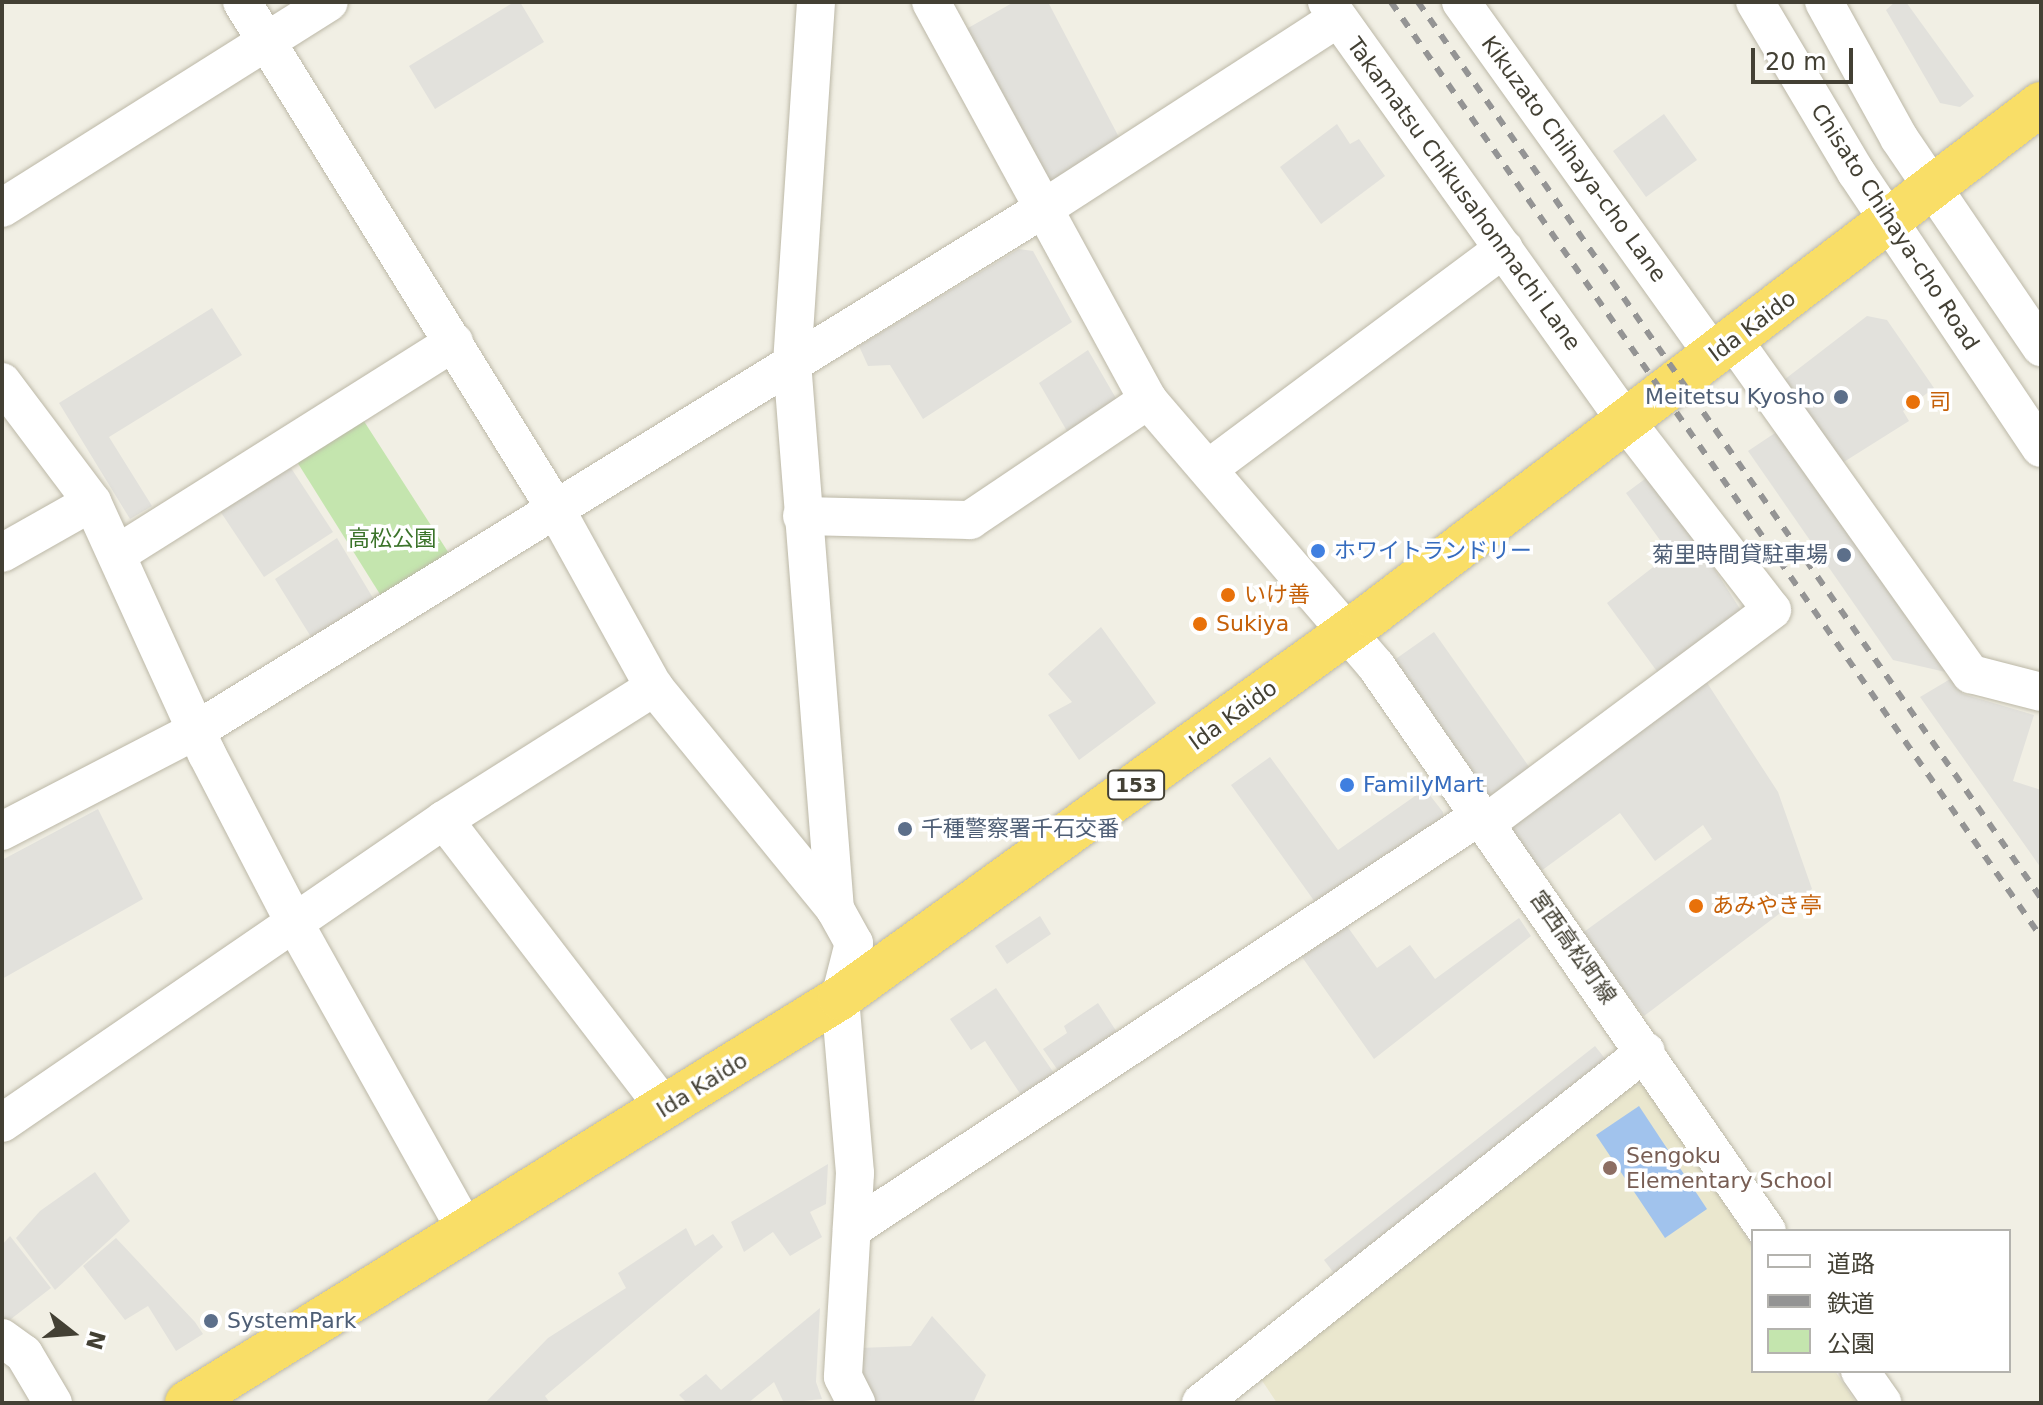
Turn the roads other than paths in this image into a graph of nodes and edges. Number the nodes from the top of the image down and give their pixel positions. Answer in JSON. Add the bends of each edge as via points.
{"nodes":[{"id":1,"x":242,"y":2,"type":"edge"},
{"id":2,"x":329,"y":2,"type":"edge"},
{"id":3,"x":816,"y":2,"type":"edge"},
{"id":4,"x":931,"y":2,"type":"edge"},
{"id":5,"x":1461,"y":2,"type":"edge"},
{"id":6,"x":1755,"y":2,"type":"edge"},
{"id":7,"x":1824,"y":2,"type":"edge"},
{"id":8,"x":1332,"y":10,"type":"edge"},
{"id":9,"x":268,"y":41,"type":"junction"},
{"id":10,"x":2041,"y":104,"type":"edge"},
{"id":11,"x":1931,"y":187,"type":"junction"},
{"id":12,"x":2,"y":208,"type":"edge"},
{"id":13,"x":1043,"y":209,"type":"junction"},
{"id":14,"x":1888,"y":221,"type":"junction"},
{"id":15,"x":1504,"y":248,"type":"junction"},
{"id":16,"x":454,"y":342,"type":"junction"},
{"id":17,"x":2041,"y":347,"type":"edge"},
{"id":18,"x":1724,"y":348,"type":"junction"},
{"id":19,"x":792,"y":362,"type":"junction"},
{"id":20,"x":2,"y":382,"type":"edge"},
{"id":21,"x":1148,"y":400,"type":"junction"},
{"id":22,"x":1628,"y":424,"type":"junction"},
{"id":23,"x":2041,"y":448,"type":"edge"},
{"id":24,"x":1208,"y":469,"type":"junction"},
{"id":25,"x":92,"y":502,"type":"junction"},
{"id":26,"x":555,"y":508,"type":"junction"},
{"id":27,"x":802,"y":516,"type":"junction"},
{"id":28,"x":2,"y":553,"type":"edge"},
{"id":29,"x":119,"y":553,"type":"junction"},
{"id":30,"x":1348,"y":632,"type":"junction"},
{"id":31,"x":654,"y":687,"type":"junction"},
{"id":32,"x":2041,"y":692,"type":"edge"},
{"id":33,"x":197,"y":730,"type":"junction"},
{"id":34,"x":1484,"y":819,"type":"junction"},
{"id":35,"x":444,"y":820,"type":"junction"},
{"id":36,"x":2,"y":831,"type":"edge"},
{"id":37,"x":835,"y":909,"type":"junction"},
{"id":38,"x":296,"y":926,"type":"junction"},
{"id":39,"x":840,"y":998,"type":"junction"},
{"id":40,"x":1646,"y":1051,"type":"junction"},
{"id":41,"x":665,"y":1108,"type":"junction"},
{"id":42,"x":2,"y":1123,"type":"edge"},
{"id":43,"x":465,"y":1229,"type":"junction"},
{"id":44,"x":852,"y":1229,"type":"junction"},
{"id":45,"x":1766,"y":1229,"type":"edge"},
{"id":46,"x":2,"y":1338,"type":"edge"},
{"id":47,"x":1861,"y":1373,"type":"edge"},
{"id":48,"x":53,"y":1403,"type":"edge"},
{"id":49,"x":187,"y":1403,"type":"edge"},
{"id":50,"x":856,"y":1403,"type":"edge"},
{"id":51,"x":1201,"y":1403,"type":"edge"},
{"id":52,"x":1882,"y":1403,"type":"edge"}],
"edges":[{"from":1,"to":9,"type":"street"},
{"from":2,"to":9,"type":"street"},
{"from":3,"to":19,"type":"street"},
{"from":4,"to":13,"type":"street","name":"宮西高松町線"},
{"from":5,"to":18,"type":"street","name":"Kikuzato Chihaya-cho Lane","via":[[1686,316]]},
{"from":6,"to":14,"type":"street","name":"Chisato Chihaya-cho Road"},
{"from":7,"to":11,"type":"street"},
{"from":8,"to":13,"type":"street"},
{"from":8,"to":15,"type":"street","name":"Takamatsu Chikusahonmachi Lane"},
{"from":9,"to":12,"type":"street"},
{"from":9,"to":16,"type":"street"},
{"from":10,"to":11,"type":"highway","name":"Ida Kaido","number":"153"},
{"from":11,"to":14,"type":"highway","name":"Ida Kaido","number":"153"},
{"from":11,"to":17,"type":"street"},
{"from":13,"to":19,"type":"street"},
{"from":13,"to":21,"type":"street","name":"宮西高松町線"},
{"from":14,"to":18,"type":"highway","name":"Ida Kaido","number":"153"},
{"from":14,"to":23,"type":"street","name":"Chisato Chihaya-cho Road"},
{"from":15,"to":22,"type":"street","name":"Takamatsu Chikusahonmachi Lane"},
{"from":15,"to":24,"type":"street"},
{"from":16,"to":26,"type":"street"},
{"from":16,"to":29,"type":"street"},
{"from":18,"to":22,"type":"highway","name":"Ida Kaido","number":"153"},
{"from":18,"to":32,"type":"street","name":"Kikuzato Chihaya-cho Lane","via":[[1971,674]]},
{"from":19,"to":26,"type":"street"},
{"from":19,"to":27,"type":"street"},
{"from":20,"to":25,"type":"street"},
{"from":21,"to":24,"type":"street","name":"宮西高松町線"},
{"from":21,"to":27,"type":"street","via":[[970,520]]},
{"from":22,"to":30,"type":"highway","name":"Ida Kaido","number":"153"},
{"from":22,"to":34,"type":"street","name":"Takamatsu Chikusahonmachi Lane","via":[[1772,610]]},
{"from":24,"to":30,"type":"street","name":"宮西高松町線"},
{"from":25,"to":28,"type":"street"},
{"from":25,"to":29,"type":"street"},
{"from":26,"to":31,"type":"street"},
{"from":26,"to":33,"type":"street"},
{"from":27,"to":37,"type":"street"},
{"from":29,"to":33,"type":"street"},
{"from":30,"to":34,"type":"street","name":"宮西高松町線"},
{"from":30,"to":39,"type":"highway","name":"Ida Kaido","number":"153"},
{"from":31,"to":35,"type":"street"},
{"from":31,"to":37,"type":"street"},
{"from":33,"to":36,"type":"street"},
{"from":33,"to":38,"type":"street"},
{"from":34,"to":40,"type":"street","name":"宮西高松町線"},
{"from":34,"to":44,"type":"street"},
{"from":35,"to":38,"type":"street"},
{"from":35,"to":41,"type":"street"},
{"from":37,"to":39,"type":"street","via":[[854,943]]},
{"from":38,"to":42,"type":"street"},
{"from":38,"to":43,"type":"street"},
{"from":39,"to":41,"type":"highway","name":"Ida Kaido","number":"153"},
{"from":39,"to":44,"type":"street","via":[[855,1173]]},
{"from":40,"to":45,"type":"street","name":"宮西高松町線"},
{"from":40,"to":51,"type":"street"},
{"from":41,"to":43,"type":"highway","name":"Ida Kaido","number":"153"},
{"from":43,"to":49,"type":"highway","name":"Ida Kaido","number":"153"},
{"from":44,"to":50,"type":"street","via":[[843,1377]]},
{"from":46,"to":48,"type":"street","via":[[24,1354]]},
{"from":47,"to":52,"type":"street"}]}
